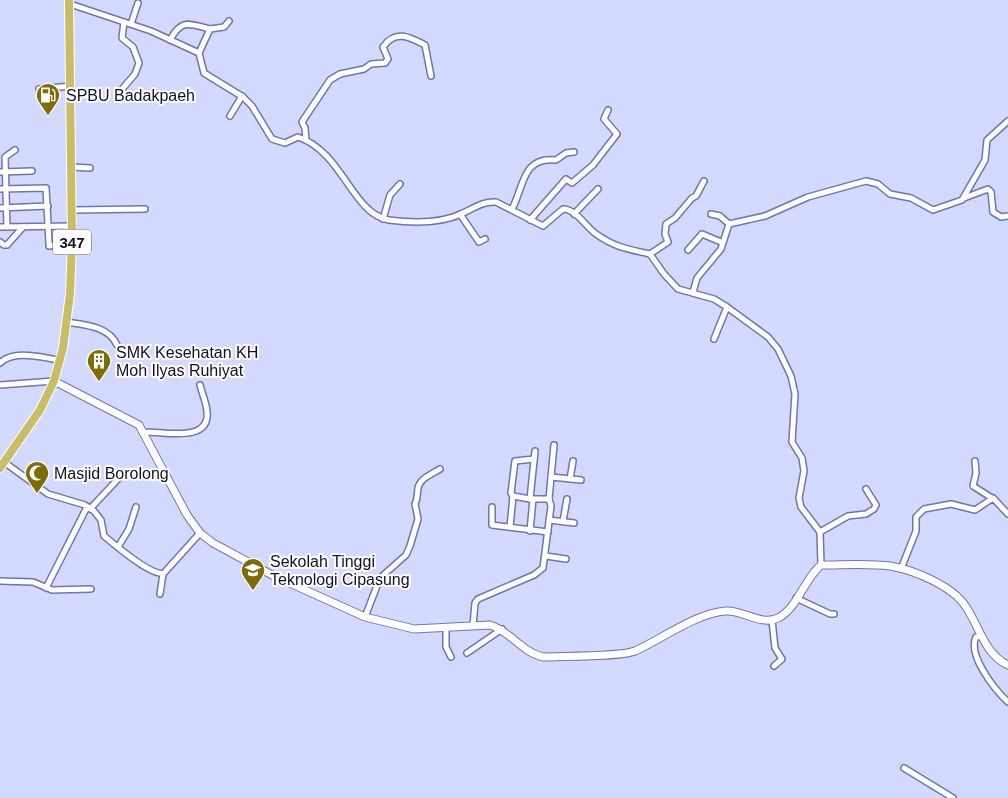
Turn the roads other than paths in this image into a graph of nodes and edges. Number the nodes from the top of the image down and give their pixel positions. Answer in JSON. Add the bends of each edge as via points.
{"nodes":[{"id":1,"x":70,"y":2,"type":"edge"},
{"id":2,"x":138,"y":3,"type":"dead end"},
{"id":3,"x":229,"y":21,"type":"dead end"},
{"id":4,"x":124,"y":22,"type":"junction"},
{"id":5,"x":131,"y":24,"type":"junction"},
{"id":6,"x":210,"y":29,"type":"junction"},
{"id":7,"x":170,"y":40,"type":"junction"},
{"id":8,"x":199,"y":53,"type":"junction"},
{"id":9,"x":431,"y":76,"type":"dead end"},
{"id":10,"x":71,"y":86,"type":"junction"},
{"id":11,"x":123,"y":88,"type":"dead end"},
{"id":12,"x":39,"y":89,"type":"dead end"},
{"id":13,"x":242,"y":96,"type":"junction"},
{"id":14,"x":608,"y":110,"type":"dead end"},
{"id":15,"x":230,"y":116,"type":"dead end"},
{"id":16,"x":1008,"y":121,"type":"edge"},
{"id":17,"x":306,"y":140,"type":"junction"},
{"id":18,"x":14,"y":150,"type":"dead end"},
{"id":19,"x":574,"y":152,"type":"dead end"},
{"id":20,"x":72,"y":168,"type":"junction"},
{"id":21,"x":90,"y":168,"type":"dead end"},
{"id":22,"x":32,"y":171,"type":"dead end"},
{"id":23,"x":3,"y":172,"type":"edge"},
{"id":24,"x":704,"y":181,"type":"dead end"},
{"id":25,"x":400,"y":184,"type":"dead end"},
{"id":26,"x":3,"y":189,"type":"edge"},
{"id":27,"x":598,"y":189,"type":"dead end"},
{"id":28,"x":962,"y":200,"type":"junction"},
{"id":29,"x":48,"y":206,"type":"junction"},
{"id":30,"x":3,"y":208,"type":"edge"},
{"id":31,"x":145,"y":209,"type":"dead end"},
{"id":32,"x":512,"y":209,"type":"junction"},
{"id":33,"x":72,"y":210,"type":"junction"},
{"id":34,"x":460,"y":214,"type":"junction"},
{"id":35,"x":574,"y":214,"type":"junction"},
{"id":36,"x":711,"y":214,"type":"dead end"},
{"id":37,"x":1008,"y":216,"type":"edge"},
{"id":38,"x":383,"y":219,"type":"junction"},
{"id":39,"x":530,"y":220,"type":"junction"},
{"id":40,"x":729,"y":224,"type":"junction"},
{"id":41,"x":48,"y":226,"type":"junction"},
{"id":42,"x":70,"y":226,"type":"junction"},
{"id":43,"x":7,"y":227,"type":"junction"},
{"id":44,"x":23,"y":227,"type":"junction"},
{"id":45,"x":0,"y":228,"type":"edge"},
{"id":46,"x":485,"y":239,"type":"dead end"},
{"id":47,"x":0,"y":242,"type":"edge"},
{"id":48,"x":721,"y":242,"type":"junction"},
{"id":49,"x":72,"y":243,"type":"junction"},
{"id":50,"x":62,"y":244,"type":"junction"},
{"id":51,"x":688,"y":250,"type":"dead end"},
{"id":52,"x":650,"y":254,"type":"junction"},
{"id":53,"x":693,"y":292,"type":"junction"},
{"id":54,"x":727,"y":307,"type":"junction"},
{"id":55,"x":66,"y":322,"type":"junction"},
{"id":56,"x":714,"y":339,"type":"dead end"},
{"id":57,"x":117,"y":345,"type":"dead end"},
{"id":58,"x":60,"y":360,"type":"junction"},
{"id":59,"x":0,"y":363,"type":"edge"},
{"id":60,"x":54,"y":381,"type":"junction"},
{"id":61,"x":0,"y":385,"type":"edge"},
{"id":62,"x":200,"y":385,"type":"dead end"},
{"id":63,"x":144,"y":432,"type":"junction"},
{"id":64,"x":554,"y":445,"type":"dead end"},
{"id":65,"x":534,"y":451,"type":"dead end"},
{"id":66,"x":534,"y":460,"type":"junction"},
{"id":67,"x":573,"y":461,"type":"dead end"},
{"id":68,"x":975,"y":461,"type":"dead end"},
{"id":69,"x":2,"y":465,"type":"edge"},
{"id":70,"x":440,"y":469,"type":"dead end"},
{"id":71,"x":551,"y":477,"type":"junction"},
{"id":72,"x":570,"y":478,"type":"junction"},
{"id":73,"x":118,"y":479,"type":"dead end"},
{"id":74,"x":581,"y":480,"type":"dead end"},
{"id":75,"x":866,"y":489,"type":"dead end"},
{"id":76,"x":989,"y":492,"type":"dead end"},
{"id":77,"x":513,"y":496,"type":"junction"},
{"id":78,"x":993,"y":498,"type":"junction"},
{"id":79,"x":531,"y":499,"type":"junction"},
{"id":80,"x":549,"y":499,"type":"junction"},
{"id":81,"x":567,"y":499,"type":"dead end"},
{"id":82,"x":936,"y":499,"type":"dead end"},
{"id":83,"x":939,"y":505,"type":"junction"},
{"id":84,"x":136,"y":507,"type":"dead end"},
{"id":85,"x":492,"y":507,"type":"dead end"},
{"id":86,"x":89,"y":508,"type":"junction"},
{"id":87,"x":1008,"y":514,"type":"edge"},
{"id":88,"x":549,"y":520,"type":"junction"},
{"id":89,"x":564,"y":521,"type":"junction"},
{"id":90,"x":574,"y":523,"type":"dead end"},
{"id":91,"x":510,"y":527,"type":"junction"},
{"id":92,"x":530,"y":531,"type":"junction"},
{"id":93,"x":548,"y":532,"type":"junction"},
{"id":94,"x":820,"y":532,"type":"junction"},
{"id":95,"x":200,"y":533,"type":"junction"},
{"id":96,"x":118,"y":547,"type":"junction"},
{"id":97,"x":546,"y":556,"type":"junction"},
{"id":98,"x":566,"y":559,"type":"dead end"},
{"id":99,"x":821,"y":565,"type":"junction"},
{"id":100,"x":901,"y":569,"type":"junction"},
{"id":101,"x":163,"y":574,"type":"junction"},
{"id":102,"x":0,"y":581,"type":"edge"},
{"id":103,"x":46,"y":588,"type":"junction"},
{"id":104,"x":91,"y":589,"type":"dead end"},
{"id":105,"x":160,"y":594,"type":"dead end"},
{"id":106,"x":796,"y":598,"type":"junction"},
{"id":107,"x":834,"y":614,"type":"dead end"},
{"id":108,"x":366,"y":617,"type":"junction"},
{"id":109,"x":772,"y":620,"type":"junction"},
{"id":110,"x":473,"y":626,"type":"junction"},
{"id":111,"x":446,"y":627,"type":"junction"},
{"id":112,"x":502,"y":629,"type":"junction"},
{"id":113,"x":981,"y":636,"type":"junction"},
{"id":114,"x":467,"y":653,"type":"dead end"},
{"id":115,"x":451,"y":657,"type":"dead end"},
{"id":116,"x":1008,"y":665,"type":"edge"},
{"id":117,"x":774,"y":666,"type":"dead end"},
{"id":118,"x":1008,"y":702,"type":"edge"},
{"id":119,"x":904,"y":768,"type":"dead end"},
{"id":120,"x":953,"y":798,"type":"edge"}],
"edges":[{"from":1,"to":4,"type":"street"},
{"from":1,"to":10,"type":"main road","number":"347"},
{"from":2,"to":5,"type":"street"},
{"from":3,"to":6,"type":"street","via":[[224,27]]},
{"from":4,"to":5,"type":"street"},
{"from":4,"to":11,"type":"street","via":[[122,38],[133,48],[139,63],[135,74]]},
{"from":5,"to":7,"type":"street"},
{"from":6,"to":7,"type":"street","via":[[195,23],[184,24]]},
{"from":6,"to":8,"type":"street"},
{"from":7,"to":8,"type":"street"},
{"from":8,"to":13,"type":"street","via":[[204,73]]},
{"from":9,"to":17,"type":"street","via":[[425,45],[409,36],[392,39],[383,47],[388,59],[385,63],[371,64],[364,70],[340,74],[330,80],[302,122]]},
{"from":10,"to":12,"type":"street"},
{"from":10,"to":20,"type":"main road","number":"347"},
{"from":13,"to":15,"type":"street"},
{"from":13,"to":17,"type":"street","via":[[272,139],[280,143],[298,137]]},
{"from":14,"to":39,"type":"street","via":[[604,119],[617,134],[593,165],[572,183],[566,180]]},
{"from":16,"to":28,"type":"street","via":[[987,140],[985,160]]},
{"from":17,"to":38,"type":"street","via":[[327,155],[356,197]]},
{"from":18,"to":23,"type":"street","via":[[5,157]]},
{"from":19,"to":32,"type":"street","via":[[532,165]]},
{"from":20,"to":21,"type":"street"},
{"from":20,"to":33,"type":"main road","number":"347"},
{"from":22,"to":23,"type":"street"},
{"from":23,"to":26,"type":"street"},
{"from":24,"to":52,"type":"street","via":[[696,196],[666,224],[668,242]]},
{"from":25,"to":38,"type":"street","via":[[390,195]]},
{"from":26,"to":29,"type":"street","via":[[46,188]]},
{"from":26,"to":30,"type":"street"},
{"from":27,"to":35,"type":"street"},
{"from":28,"to":37,"type":"street","via":[[988,189],[993,212],[1001,217]]},
{"from":28,"to":40,"type":"street","via":[[933,210],[866,181],[808,197],[765,216]]},
{"from":29,"to":30,"type":"street"},
{"from":29,"to":41,"type":"street"},
{"from":30,"to":43,"type":"street"},
{"from":31,"to":33,"type":"street"},
{"from":32,"to":34,"type":"street","via":[[488,201]]},
{"from":32,"to":39,"type":"street"},
{"from":33,"to":42,"type":"main road","number":"347"},
{"from":34,"to":38,"type":"street","via":[[437,221]]},
{"from":34,"to":46,"type":"street","via":[[480,242]]},
{"from":35,"to":39,"type":"street","via":[[563,209],[543,226]]},
{"from":35,"to":52,"type":"street","via":[[615,247]]},
{"from":36,"to":40,"type":"street","via":[[720,216]]},
{"from":40,"to":48,"type":"street"},
{"from":41,"to":42,"type":"street"},
{"from":41,"to":44,"type":"street"},
{"from":41,"to":50,"type":"street","via":[[49,244]]},
{"from":42,"to":49,"type":"main road","number":"347"},
{"from":42,"to":50,"type":"street"},
{"from":43,"to":44,"type":"street"},
{"from":43,"to":45,"type":"street"},
{"from":44,"to":47,"type":"street","via":[[7,244]]},
{"from":48,"to":51,"type":"street","via":[[702,234]]},
{"from":48,"to":53,"type":"street","via":[[716,256],[697,278]]},
{"from":49,"to":50,"type":"street"},
{"from":49,"to":55,"type":"main road","number":"347"},
{"from":52,"to":53,"type":"street","via":[[670,281],[678,288]]},
{"from":53,"to":54,"type":"street"},
{"from":54,"to":56,"type":"street"},
{"from":54,"to":94,"type":"street","via":[[768,337],[778,349],[791,376],[795,394],[792,442],[804,464],[798,498],[801,508]]},
{"from":55,"to":57,"type":"street","via":[[108,332]]},
{"from":55,"to":58,"type":"main road","number":"347"},
{"from":58,"to":59,"type":"street","via":[[19,355],[5,358]]},
{"from":58,"to":60,"type":"main road","number":"347"},
{"from":60,"to":61,"type":"street"},
{"from":60,"to":63,"type":"main road","via":[[135,423]]},
{"from":60,"to":69,"type":"main road","number":"347","via":[[40,410]]},
{"from":62,"to":63,"type":"street","via":[[207,410],[200,429],[190,434]]},
{"from":63,"to":95,"type":"main road","via":[[187,515]]},
{"from":64,"to":71,"type":"street"},
{"from":65,"to":66,"type":"street"},
{"from":66,"to":77,"type":"street","via":[[514,462]]},
{"from":66,"to":79,"type":"street"},
{"from":67,"to":72,"type":"street"},
{"from":68,"to":78,"type":"street","via":[[973,486]]},
{"from":69,"to":86,"type":"street","via":[[48,494]]},
{"from":70,"to":108,"type":"street","via":[[420,484],[415,504],[418,520],[410,546],[406,555],[380,578]]},
{"from":71,"to":72,"type":"street"},
{"from":71,"to":80,"type":"street"},
{"from":72,"to":74,"type":"street"},
{"from":73,"to":86,"type":"street"},
{"from":75,"to":94,"type":"street","via":[[876,505],[874,509],[866,514],[848,516]]},
{"from":76,"to":78,"type":"street"},
{"from":77,"to":79,"type":"street"},
{"from":77,"to":91,"type":"street"},
{"from":78,"to":83,"type":"street","via":[[975,510],[951,504]]},
{"from":78,"to":87,"type":"street"},
{"from":79,"to":80,"type":"street"},
{"from":79,"to":92,"type":"street"},
{"from":80,"to":88,"type":"street"},
{"from":81,"to":89,"type":"street"},
{"from":82,"to":83,"type":"street"},
{"from":83,"to":100,"type":"street","via":[[919,513],[916,531]]},
{"from":84,"to":96,"type":"street","via":[[129,529]]},
{"from":85,"to":91,"type":"street","via":[[492,525]]},
{"from":86,"to":96,"type":"street","via":[[101,520],[104,536]]},
{"from":86,"to":103,"type":"street"},
{"from":88,"to":89,"type":"street"},
{"from":88,"to":93,"type":"street"},
{"from":89,"to":90,"type":"street"},
{"from":91,"to":92,"type":"street"},
{"from":92,"to":93,"type":"street"},
{"from":93,"to":97,"type":"street"},
{"from":94,"to":99,"type":"street"},
{"from":95,"to":101,"type":"street"},
{"from":95,"to":108,"type":"main road","via":[[272,575]]},
{"from":96,"to":101,"type":"street","via":[[148,568]]},
{"from":97,"to":98,"type":"street"},
{"from":97,"to":110,"type":"street","via":[[540,572],[478,599]]},
{"from":99,"to":100,"type":"main road"},
{"from":99,"to":106,"type":"main road","via":[[813,571]]},
{"from":100,"to":113,"type":"main road","via":[[960,599]]},
{"from":101,"to":105,"type":"street"},
{"from":102,"to":103,"type":"street","via":[[28,582]]},
{"from":103,"to":104,"type":"street"},
{"from":106,"to":107,"type":"street"},
{"from":106,"to":109,"type":"main road","via":[[780,617]]},
{"from":108,"to":111,"type":"main road","via":[[409,628]]},
{"from":109,"to":112,"type":"main road","via":[[725,611],[700,618],[630,653],[543,657]]},
{"from":109,"to":117,"type":"street","via":[[775,648],[782,659]]},
{"from":110,"to":111,"type":"main road"},
{"from":110,"to":112,"type":"main road","via":[[490,625]]},
{"from":111,"to":115,"type":"street","via":[[446,647]]},
{"from":112,"to":114,"type":"street"},
{"from":113,"to":116,"type":"main road","via":[[997,658]]},
{"from":113,"to":118,"type":"street","via":[[974,642],[975,655]]},
{"from":119,"to":120,"type":"street"}]}
